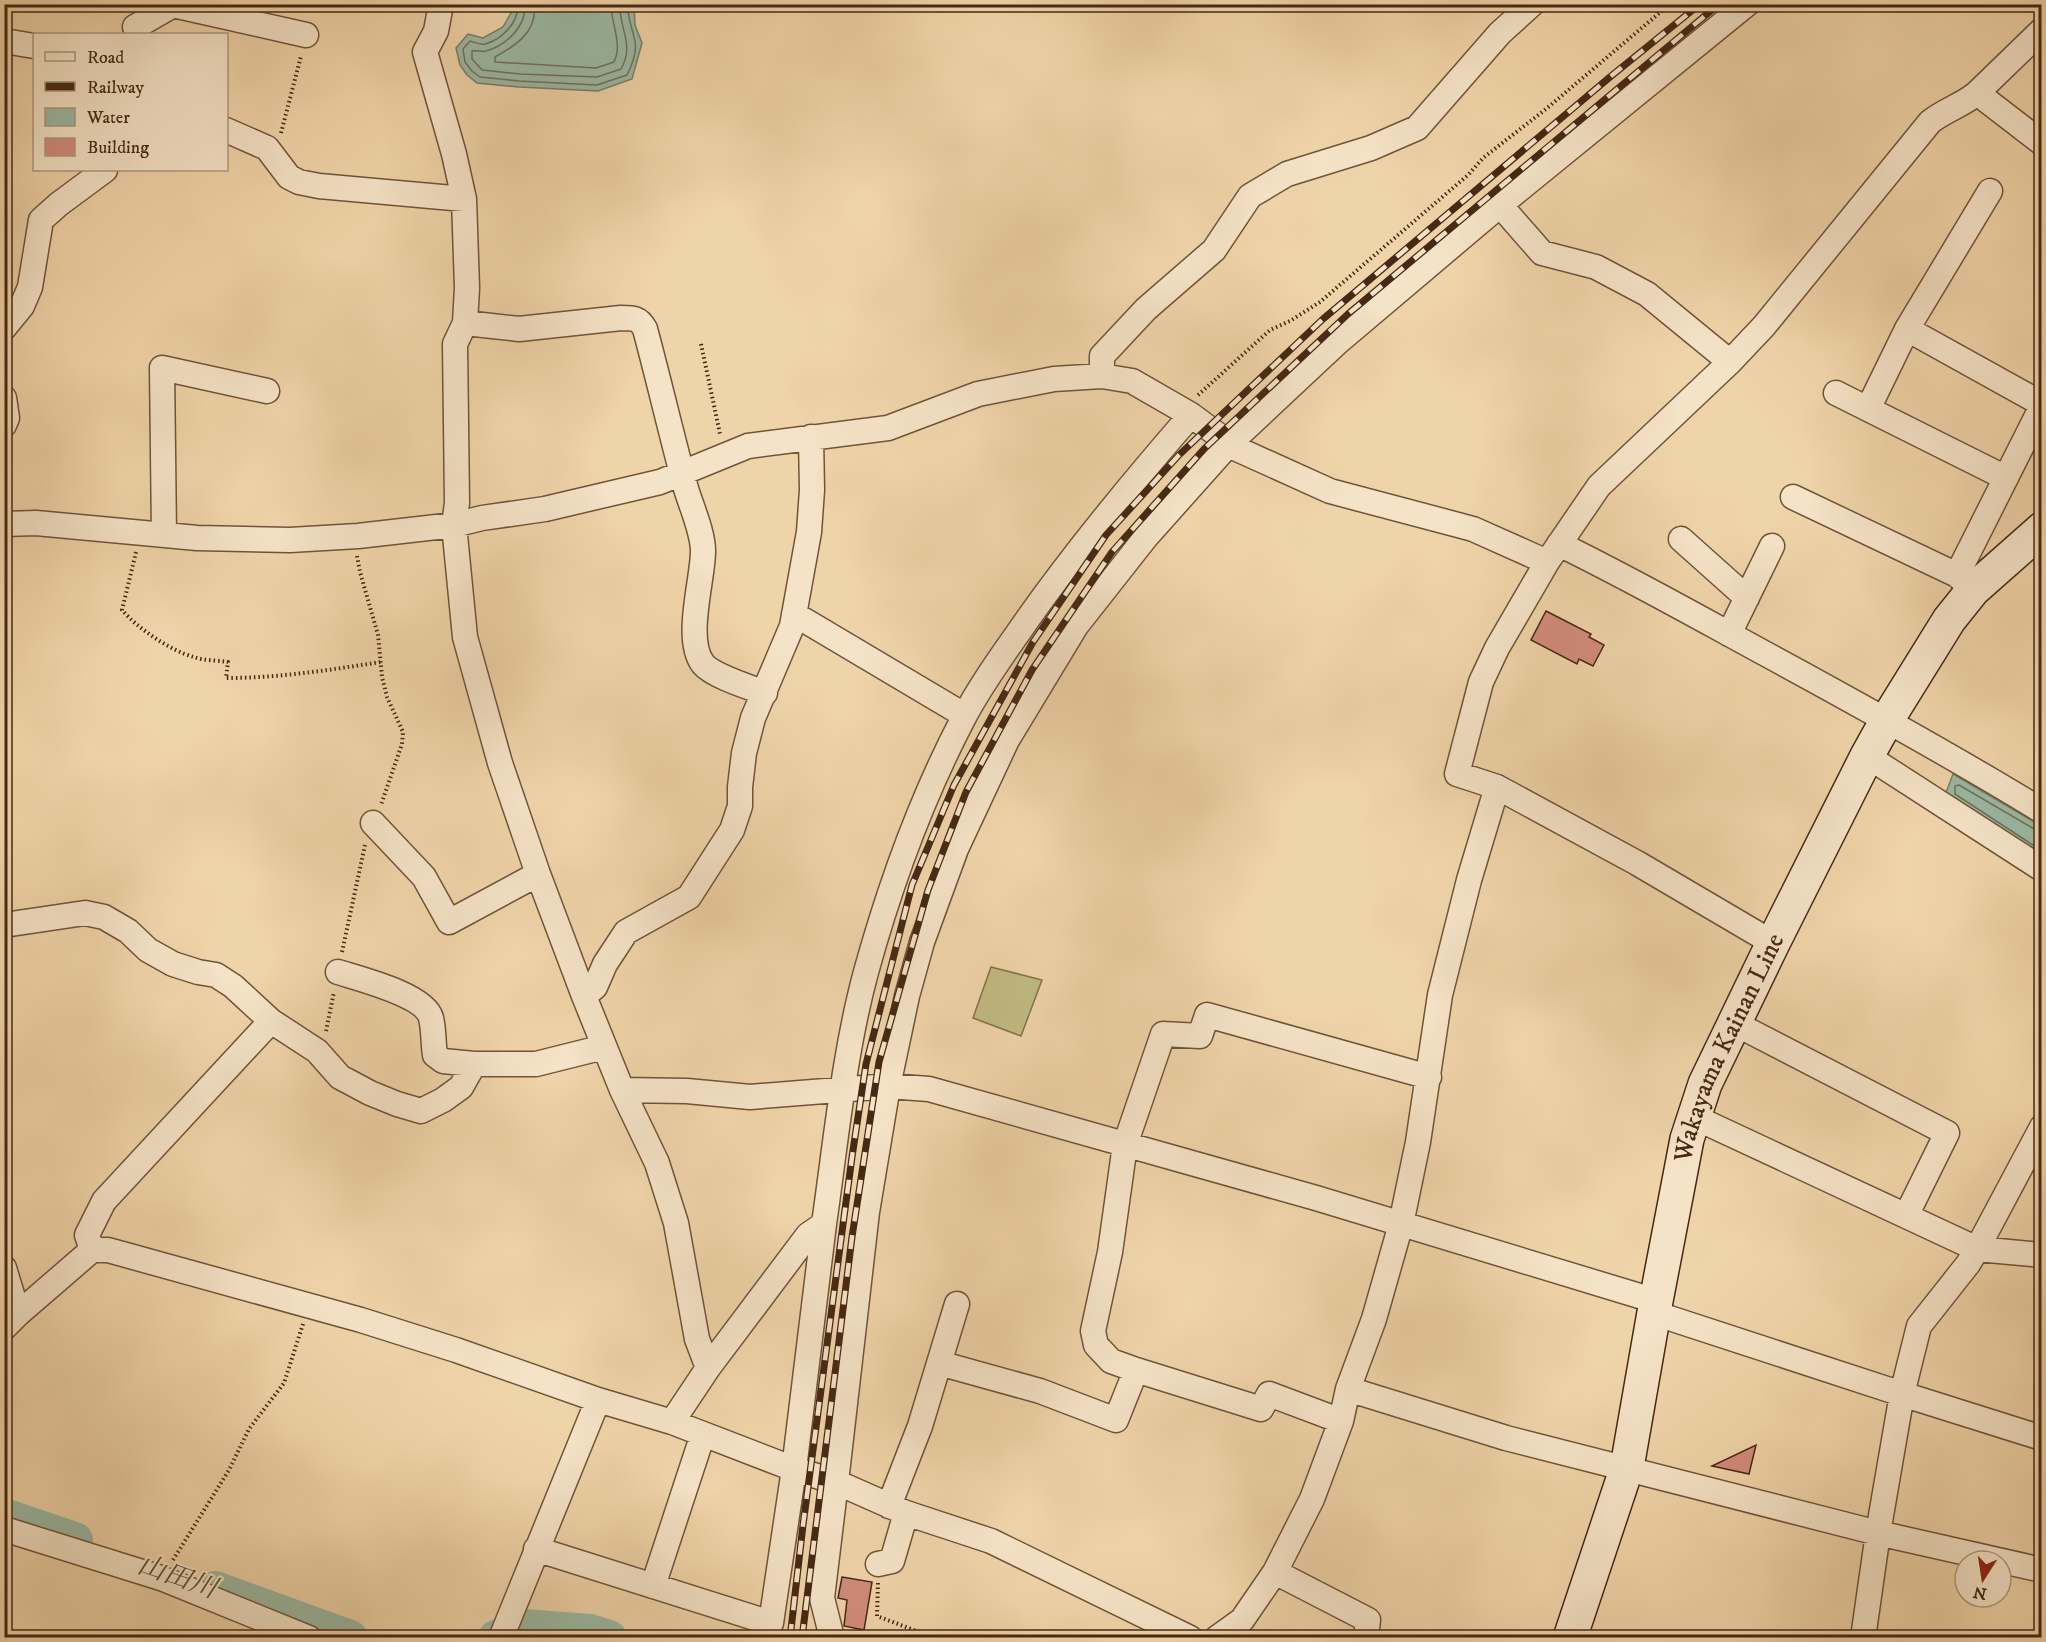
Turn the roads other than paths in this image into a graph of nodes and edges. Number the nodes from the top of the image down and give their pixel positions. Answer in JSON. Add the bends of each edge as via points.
{"nodes":[{"id":1,"x":441,"y":4,"type":"edge"},
{"id":2,"x":1532,"y":4,"type":"edge"},
{"id":3,"x":1747,"y":4,"type":"edge"},
{"id":4,"x":136,"y":22,"type":"edge"},
{"id":5,"x":2042,"y":30,"type":"edge"},
{"id":6,"x":306,"y":35,"type":"road end"},
{"id":7,"x":4,"y":41,"type":"edge"},
{"id":8,"x":33,"y":46,"type":"edge"},
{"id":9,"x":1977,"y":93,"type":"junction"},
{"id":10,"x":228,"y":131,"type":"edge"},
{"id":11,"x":2042,"y":143,"type":"edge"},
{"id":12,"x":104,"y":171,"type":"edge"},
{"id":13,"x":1990,"y":191,"type":"dead end"},
{"id":14,"x":464,"y":200,"type":"junction"},
{"id":15,"x":1500,"y":205,"type":"junction"},
{"id":16,"x":465,"y":323,"type":"junction"},
{"id":17,"x":4,"y":328,"type":"edge"},
{"id":18,"x":1906,"y":329,"type":"junction"},
{"id":19,"x":1730,"y":362,"type":"junction"},
{"id":20,"x":1102,"y":376,"type":"junction"},
{"id":21,"x":267,"y":391,"type":"dead end"},
{"id":22,"x":1836,"y":393,"type":"dead end"},
{"id":23,"x":4,"y":398,"type":"edge"},
{"id":24,"x":2042,"y":405,"type":"edge"},
{"id":25,"x":1869,"y":409,"type":"junction"},
{"id":26,"x":1187,"y":412,"type":"junction"},
{"id":27,"x":4,"y":425,"type":"edge"},
{"id":28,"x":811,"y":437,"type":"junction"},
{"id":29,"x":1229,"y":444,"type":"junction"},
{"id":30,"x":682,"y":473,"type":"junction"},
{"id":31,"x":2006,"y":477,"type":"junction"},
{"id":32,"x":1793,"y":496,"type":"dead end"},
{"id":33,"x":4,"y":524,"type":"edge"},
{"id":34,"x":454,"y":525,"type":"junction"},
{"id":35,"x":2042,"y":529,"type":"edge"},
{"id":36,"x":152,"y":534,"type":"junction"},
{"id":37,"x":1681,"y":539,"type":"dead end"},
{"id":38,"x":1772,"y":546,"type":"dead end"},
{"id":39,"x":1553,"y":553,"type":"junction"},
{"id":40,"x":1965,"y":582,"type":"junction"},
{"id":41,"x":1747,"y":598,"type":"junction"},
{"id":42,"x":794,"y":614,"type":"junction"},
{"id":43,"x":1729,"y":634,"type":"junction"},
{"id":44,"x":765,"y":693,"type":"junction"},
{"id":45,"x":964,"y":715,"type":"junction"},
{"id":46,"x":1887,"y":720,"type":"junction"},
{"id":47,"x":1867,"y":756,"type":"junction"},
{"id":48,"x":1497,"y":787,"type":"junction"},
{"id":49,"x":2042,"y":812,"type":"edge"},
{"id":50,"x":373,"y":823,"type":"road end"},
{"id":51,"x":2042,"y":869,"type":"edge"},
{"id":52,"x":538,"y":874,"type":"junction"},
{"id":53,"x":4,"y":925,"type":"edge"},
{"id":54,"x":1773,"y":943,"type":"junction"},
{"id":55,"x":338,"y":972,"type":"road end"},
{"id":56,"x":584,"y":996,"type":"junction"},
{"id":57,"x":271,"y":1021,"type":"junction"},
{"id":58,"x":1734,"y":1023,"type":"junction"},
{"id":59,"x":604,"y":1047,"type":"junction"},
{"id":60,"x":474,"y":1064,"type":"junction"},
{"id":61,"x":1429,"y":1077,"type":"junction"},
{"id":62,"x":888,"y":1086,"type":"junction"},
{"id":63,"x":622,"y":1090,"type":"junction"},
{"id":64,"x":843,"y":1090,"type":"junction"},
{"id":65,"x":1694,"y":1117,"type":"junction"},
{"id":66,"x":2042,"y":1127,"type":"edge"},
{"id":67,"x":1125,"y":1145,"type":"junction"},
{"id":68,"x":1906,"y":1216,"type":"junction"},
{"id":69,"x":824,"y":1224,"type":"junction"},
{"id":70,"x":1401,"y":1224,"type":"junction"},
{"id":71,"x":1977,"y":1249,"type":"junction"},
{"id":72,"x":92,"y":1250,"type":"junction"},
{"id":73,"x":2042,"y":1255,"type":"edge"},
{"id":74,"x":4,"y":1268,"type":"edge"},
{"id":75,"x":957,"y":1304,"type":"dead end"},
{"id":76,"x":1655,"y":1307,"type":"junction"},
{"id":77,"x":11,"y":1321,"type":"edge"},
{"id":78,"x":939,"y":1363,"type":"junction"},
{"id":79,"x":708,"y":1368,"type":"junction"},
{"id":80,"x":1136,"y":1370,"type":"junction"},
{"id":81,"x":1348,"y":1389,"type":"junction"},
{"id":82,"x":1902,"y":1394,"type":"junction"},
{"id":83,"x":598,"y":1400,"type":"junction"},
{"id":84,"x":1341,"y":1420,"type":"junction"},
{"id":85,"x":672,"y":1422,"type":"junction"},
{"id":86,"x":703,"y":1434,"type":"junction"},
{"id":87,"x":2042,"y":1438,"type":"edge"},
{"id":88,"x":1627,"y":1467,"type":"junction"},
{"id":89,"x":794,"y":1469,"type":"junction"},
{"id":90,"x":836,"y":1482,"type":"junction"},
{"id":91,"x":897,"y":1509,"type":"junction"},
{"id":92,"x":4,"y":1529,"type":"edge"},
{"id":93,"x":1878,"y":1533,"type":"junction"},
{"id":94,"x":536,"y":1549,"type":"junction"},
{"id":95,"x":878,"y":1564,"type":"road end"},
{"id":96,"x":2042,"y":1570,"type":"edge"},
{"id":97,"x":1275,"y":1572,"type":"junction"},
{"id":98,"x":653,"y":1586,"type":"junction"},
{"id":99,"x":503,"y":1630,"type":"edge"},
{"id":100,"x":772,"y":1630,"type":"edge"},
{"id":101,"x":309,"y":1638,"type":"edge"},
{"id":102,"x":832,"y":1638,"type":"edge"},
{"id":103,"x":1190,"y":1638,"type":"edge"},
{"id":104,"x":1217,"y":1638,"type":"edge"},
{"id":105,"x":1366,"y":1638,"type":"edge"},
{"id":106,"x":1570,"y":1638,"type":"edge"},
{"id":107,"x":1863,"y":1638,"type":"edge"}],
"edges":[{"from":1,"to":14,"type":"street","via":[[436,31],[425,52]]},
{"from":2,"to":20,"type":"street","via":[[1500,33],[1417,128],[1371,148],[1287,174],[1250,196],[1214,250],[1146,309],[1102,356]]},
{"from":3,"to":15,"type":"street"},
{"from":4,"to":6,"type":"street","via":[[173,5]]},
{"from":5,"to":9,"type":"street"},
{"from":7,"to":8,"type":"street"},
{"from":9,"to":11,"type":"street"},
{"from":9,"to":19,"type":"street","via":[[1930,122],[1801,283]]},
{"from":10,"to":14,"type":"street","via":[[267,148],[289,177],[309,184]]},
{"from":12,"to":17,"type":"street","via":[[41,220],[30,286],[22,306]]},
{"from":13,"to":18,"type":"street"},
{"from":14,"to":16,"type":"street"},
{"from":15,"to":19,"type":"street","via":[[1542,254],[1596,267],[1647,294]]},
{"from":15,"to":29,"type":"street","via":[[1338,342]]},
{"from":16,"to":30,"type":"street","via":[[519,329],[621,318],[641,321]]},
{"from":16,"to":34,"type":"street","via":[[455,344]]},
{"from":18,"to":24,"type":"street"},
{"from":18,"to":25,"type":"street"},
{"from":19,"to":39,"type":"street","via":[[1599,486]]},
{"from":20,"to":26,"type":"street","via":[[1132,381]]},
{"from":20,"to":28,"type":"street","via":[[1054,379],[978,394],[888,428]]},
{"from":21,"to":36,"type":"street","via":[[162,368]]},
{"from":22,"to":25,"type":"street"},
{"from":23,"to":27,"type":"street"},
{"from":24,"to":31,"type":"street"},
{"from":25,"to":31,"type":"street"},
{"from":26,"to":29,"type":"street"},
{"from":26,"to":45,"type":"street","via":[[1048,589]]},
{"from":28,"to":30,"type":"street","via":[[748,446]]},
{"from":28,"to":42,"type":"street","via":[[809,532]]},
{"from":29,"to":39,"type":"street","via":[[1330,491]]},
{"from":29,"to":62,"type":"street","via":[[1146,537],[1076,626],[1007,740],[956,849],[922,942]]},
{"from":30,"to":34,"type":"street","via":[[660,482],[545,509]]},
{"from":30,"to":44,"type":"street","via":[[704,551],[695,626],[699,657],[704,666],[716,673]]},
{"from":31,"to":40,"type":"street"},
{"from":32,"to":40,"type":"street"},
{"from":33,"to":36,"type":"street","via":[[36,523]]},
{"from":34,"to":36,"type":"street","via":[[290,540]]},
{"from":34,"to":52,"type":"street","via":[[465,637],[500,763]]},
{"from":35,"to":40,"type":"main road","name":"Wakayama Kainan Line"},
{"from":37,"to":41,"type":"street"},
{"from":38,"to":41,"type":"street"},
{"from":39,"to":43,"type":"street","via":[[1625,576]]},
{"from":39,"to":48,"type":"street","via":[[1481,682],[1457,774]]},
{"from":40,"to":46,"type":"main road","name":"Wakayama Kainan Line","via":[[1949,620]]},
{"from":41,"to":43,"type":"street"},
{"from":42,"to":44,"type":"street"},
{"from":42,"to":45,"type":"street"},
{"from":43,"to":46,"type":"street"},
{"from":44,"to":56,"type":"street","via":[[753,718],[744,753],[740,806],[732,830],[689,897],[626,932],[595,987]]},
{"from":45,"to":64,"type":"street","via":[[932,783],[891,891],[866,973]]},
{"from":46,"to":47,"type":"main road","name":"Wakayama Kainan Line"},
{"from":46,"to":49,"type":"street"},
{"from":47,"to":51,"type":"street"},
{"from":47,"to":54,"type":"main road","name":"Wakayama Kainan Line"},
{"from":48,"to":54,"type":"street"},
{"from":48,"to":61,"type":"street","via":[[1440,995]]},
{"from":50,"to":52,"type":"street","via":[[424,877],[449,922]]},
{"from":52,"to":56,"type":"street"},
{"from":53,"to":57,"type":"street","via":[[86,913],[104,917],[173,964],[216,975]]},
{"from":54,"to":58,"type":"main road","name":"Wakayama Kainan Line"},
{"from":55,"to":60,"type":"street","via":[[383,986],[422,1005],[431,1018],[438,1059]]},
{"from":56,"to":59,"type":"street"},
{"from":57,"to":60,"type":"street","via":[[321,1056],[340,1077],[396,1104],[421,1111],[461,1087]]},
{"from":57,"to":72,"type":"street","via":[[104,1201],[87,1235]]},
{"from":58,"to":65,"type":"main road","name":"Wakayama Kainan Line"},
{"from":58,"to":68,"type":"street","via":[[1947,1133]]},
{"from":59,"to":60,"type":"street","via":[[536,1064]]},
{"from":59,"to":63,"type":"street"},
{"from":61,"to":67,"type":"street","via":[[1207,1015],[1200,1036],[1163,1034]]},
{"from":61,"to":70,"type":"street"},
{"from":62,"to":64,"type":"street"},
{"from":62,"to":67,"type":"street","via":[[929,1089]]},
{"from":62,"to":90,"type":"street","via":[[867,1212]]},
{"from":63,"to":64,"type":"street","via":[[750,1097]]},
{"from":63,"to":79,"type":"street","via":[[657,1163],[676,1223],[697,1340]]},
{"from":64,"to":69,"type":"street"},
{"from":65,"to":68,"type":"street"},
{"from":65,"to":76,"type":"main road","name":"Wakayama Kainan Line"},
{"from":66,"to":71,"type":"street"},
{"from":67,"to":70,"type":"street"},
{"from":67,"to":80,"type":"street","via":[[1110,1252],[1093,1331],[1096,1345],[1111,1360]]},
{"from":68,"to":71,"type":"street"},
{"from":69,"to":79,"type":"street","via":[[808,1235]]},
{"from":69,"to":89,"type":"street"},
{"from":70,"to":76,"type":"street","via":[[1483,1247]]},
{"from":70,"to":81,"type":"street","via":[[1374,1319]]},
{"from":71,"to":73,"type":"street"},
{"from":71,"to":82,"type":"street","via":[[1919,1326]]},
{"from":72,"to":77,"type":"street"},
{"from":72,"to":83,"type":"street","via":[[108,1250],[309,1306],[456,1350]]},
{"from":74,"to":77,"type":"street"},
{"from":75,"to":78,"type":"street"},
{"from":76,"to":82,"type":"street"},
{"from":76,"to":88,"type":"main road","name":"Wakayama Kainan Line"},
{"from":78,"to":80,"type":"street","via":[[1040,1391],[1116,1420]]},
{"from":78,"to":91,"type":"street"},
{"from":79,"to":85,"type":"street"},
{"from":80,"to":84,"type":"street","via":[[1261,1409],[1269,1394]]},
{"from":81,"to":84,"type":"street"},
{"from":81,"to":88,"type":"street","via":[[1506,1438]]},
{"from":82,"to":87,"type":"street"},
{"from":82,"to":93,"type":"street"},
{"from":83,"to":85,"type":"street"},
{"from":83,"to":94,"type":"street"},
{"from":84,"to":97,"type":"street","via":[[1312,1499]]},
{"from":85,"to":86,"type":"street"},
{"from":86,"to":89,"type":"street"},
{"from":86,"to":98,"type":"street"},
{"from":88,"to":93,"type":"street"},
{"from":88,"to":106,"type":"main road","name":"Wakayama Kainan Line"},
{"from":89,"to":90,"type":"street"},
{"from":89,"to":100,"type":"street"},
{"from":90,"to":91,"type":"street"},
{"from":90,"to":102,"type":"street","via":[[822,1598]]},
{"from":91,"to":95,"type":"street","via":[[892,1561]]},
{"from":91,"to":103,"type":"street","via":[[991,1541]]},
{"from":92,"to":101,"type":"street","via":[[161,1578]]},
{"from":93,"to":96,"type":"street"},
{"from":93,"to":107,"type":"street"},
{"from":94,"to":98,"type":"street"},
{"from":94,"to":99,"type":"street"},
{"from":97,"to":104,"type":"street","via":[[1242,1620]]},
{"from":97,"to":105,"type":"street","via":[[1368,1620]]},
{"from":98,"to":100,"type":"street"}]}
